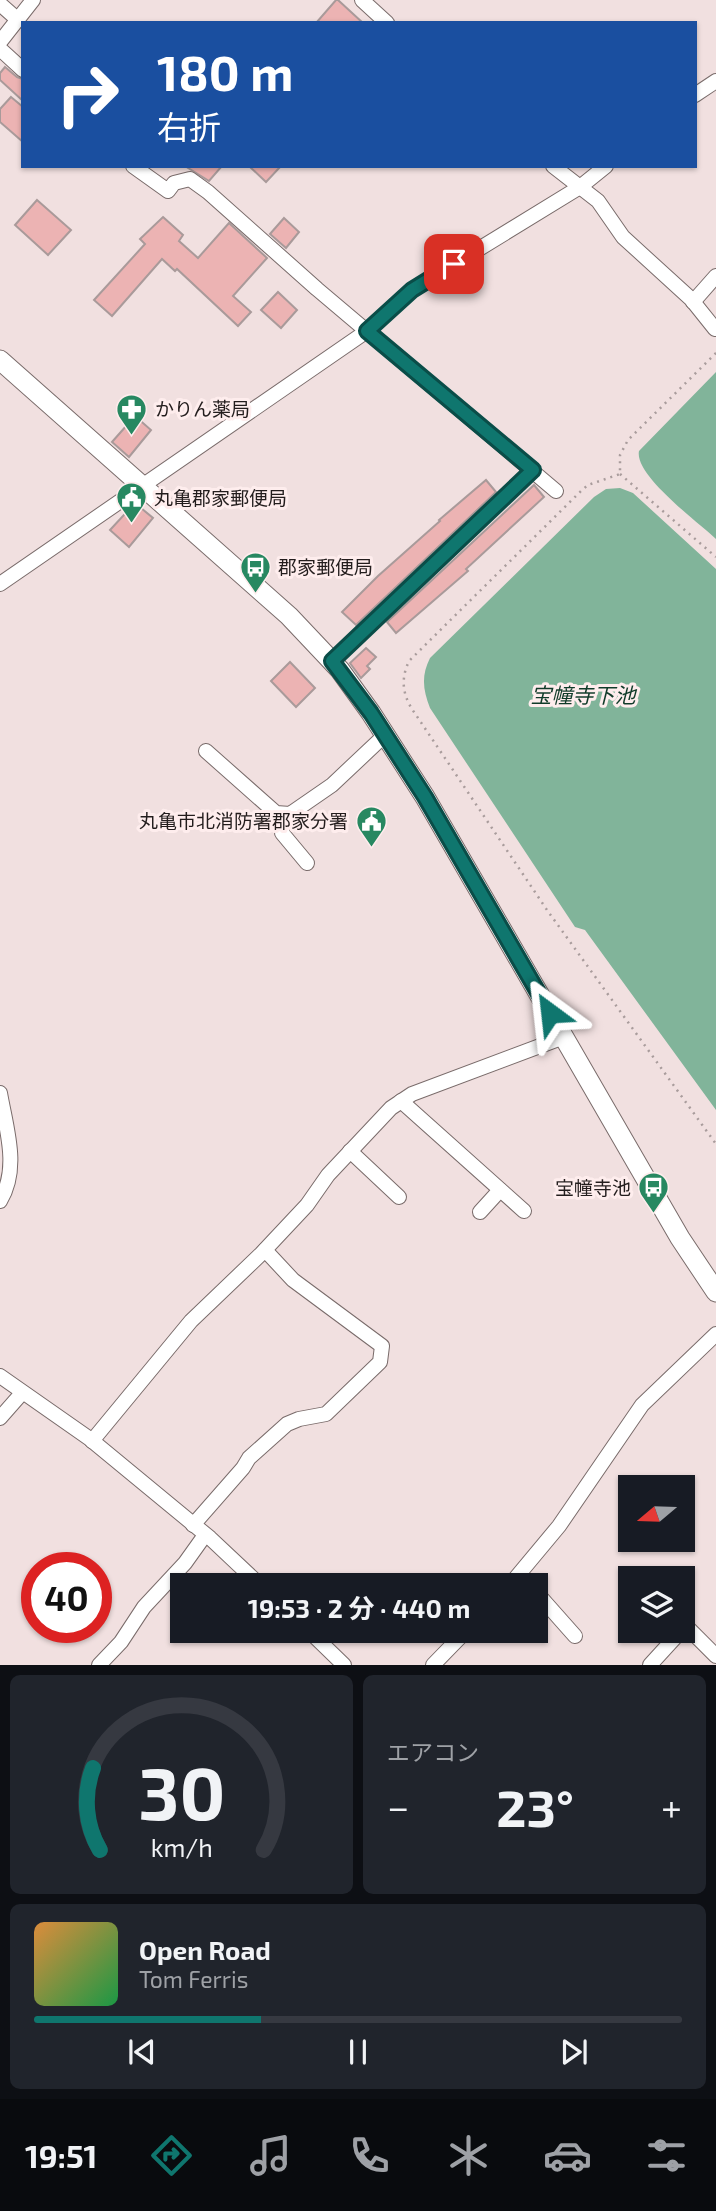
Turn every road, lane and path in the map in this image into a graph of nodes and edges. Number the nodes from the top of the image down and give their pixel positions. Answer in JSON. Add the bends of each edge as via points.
{"nodes":[{"id":1,"x":33,"y":0,"type":"edge"},
{"id":2,"x":362,"y":0,"type":"edge"},
{"id":3,"x":0,"y":4,"type":"edge"},
{"id":4,"x":17,"y":19,"type":"junction"},
{"id":5,"x":385,"y":21,"type":"edge"},
{"id":6,"x":0,"y":42,"type":"edge"},
{"id":7,"x":0,"y":49,"type":"edge"},
{"id":8,"x":21,"y":68,"type":"edge"},
{"id":9,"x":716,"y":81,"type":"edge"},
{"id":10,"x":697,"y":94,"type":"edge"},
{"id":11,"x":136,"y":168,"type":"edge"},
{"id":12,"x":556,"y":168,"type":"edge"},
{"id":13,"x":604,"y":168,"type":"edge"},
{"id":14,"x":580,"y":187,"type":"junction"},
{"id":15,"x":716,"y":276,"type":"edge"},
{"id":16,"x":693,"y":302,"type":"junction"},
{"id":17,"x":715,"y":329,"type":"edge"},
{"id":18,"x":367,"y":331,"type":"junction"},
{"id":19,"x":716,"y":353,"type":"edge"},
{"id":20,"x":0,"y":360,"type":"edge"},
{"id":21,"x":533,"y":470,"type":"junction"},
{"id":22,"x":620,"y":474,"type":"junction"},
{"id":23,"x":141,"y":487,"type":"junction"},
{"id":24,"x":556,"y":491,"type":"dead end"},
{"id":25,"x":716,"y":557,"type":"edge"},
{"id":26,"x":0,"y":584,"type":"edge"},
{"id":27,"x":332,"y":661,"type":"junction"},
{"id":28,"x":385,"y":735,"type":"junction"},
{"id":29,"x":206,"y":751,"type":"dead end"},
{"id":30,"x":284,"y":814,"type":"junction"},
{"id":31,"x":307,"y":863,"type":"dead end"},
{"id":32,"x":564,"y":1037,"type":"junction"},
{"id":33,"x":0,"y":1093,"type":"edge"},
{"id":34,"x":401,"y":1101,"type":"junction"},
{"id":35,"x":716,"y":1144,"type":"edge"},
{"id":36,"x":350,"y":1151,"type":"junction"},
{"id":37,"x":500,"y":1189,"type":"junction"},
{"id":38,"x":399,"y":1197,"type":"dead end"},
{"id":39,"x":0,"y":1201,"type":"edge"},
{"id":40,"x":524,"y":1211,"type":"dead end"},
{"id":41,"x":480,"y":1212,"type":"dead end"},
{"id":42,"x":265,"y":1250,"type":"junction"},
{"id":43,"x":716,"y":1292,"type":"edge"},
{"id":44,"x":716,"y":1334,"type":"edge"},
{"id":45,"x":0,"y":1376,"type":"edge"},
{"id":46,"x":22,"y":1393,"type":"junction"},
{"id":47,"x":0,"y":1418,"type":"edge"},
{"id":48,"x":92,"y":1441,"type":"junction"},
{"id":49,"x":192,"y":1525,"type":"junction"},
{"id":50,"x":205,"y":1535,"type":"junction"},
{"id":51,"x":247,"y":1573,"type":"edge"},
{"id":52,"x":520,"y":1573,"type":"edge"},
{"id":53,"x":548,"y":1606,"type":"edge"},
{"id":54,"x":695,"y":1635,"type":"edge"},
{"id":55,"x":575,"y":1636,"type":"dead end"},
{"id":56,"x":321,"y":1643,"type":"edge"},
{"id":57,"x":454,"y":1643,"type":"edge"},
{"id":58,"x":670,"y":1643,"type":"edge"},
{"id":59,"x":716,"y":1656,"type":"edge"},
{"id":60,"x":99,"y":1665,"type":"edge"},
{"id":61,"x":344,"y":1665,"type":"edge"},
{"id":62,"x":433,"y":1665,"type":"edge"},
{"id":63,"x":650,"y":1665,"type":"edge"}],
"edges":[{"from":1,"to":4,"type":"street"},
{"from":2,"to":5,"type":"street"},
{"from":3,"to":4,"type":"street"},
{"from":4,"to":6,"type":"street"},
{"from":7,"to":8,"type":"street"},
{"from":9,"to":10,"type":"street"},
{"from":11,"to":18,"type":"street","via":[[168,191],[174,183],[190,179]]},
{"from":12,"to":14,"type":"street"},
{"from":13,"to":14,"type":"street"},
{"from":14,"to":16,"type":"street","via":[[598,201],[623,237]]},
{"from":14,"to":18,"type":"street","via":[[412,290]]},
{"from":15,"to":16,"type":"street"},
{"from":16,"to":17,"type":"street"},
{"from":18,"to":21,"type":"street"},
{"from":18,"to":23,"type":"street"},
{"from":19,"to":22,"type":"path","via":[[628,440]]},
{"from":20,"to":23,"type":"street"},
{"from":21,"to":24,"type":"street"},
{"from":21,"to":27,"type":"street"},
{"from":22,"to":25,"type":"path"},
{"from":22,"to":35,"type":"path","via":[[588,485],[546,525],[409,662],[403,673],[404,688],[406,701],[547,910]]},
{"from":23,"to":26,"type":"street"},
{"from":23,"to":27,"type":"street","via":[[289,616]]},
{"from":27,"to":28,"type":"street"},
{"from":28,"to":30,"type":"street","via":[[332,785]]},
{"from":28,"to":32,"type":"street"},
{"from":29,"to":30,"type":"street","via":[[276,813]]},
{"from":30,"to":31,"type":"street","via":[[282,833]]},
{"from":32,"to":34,"type":"street"},
{"from":32,"to":43,"type":"street"},
{"from":33,"to":39,"type":"street","via":[[11,1168]]},
{"from":34,"to":36,"type":"street"},
{"from":34,"to":37,"type":"street"},
{"from":36,"to":38,"type":"street"},
{"from":36,"to":42,"type":"street"},
{"from":37,"to":40,"type":"street"},
{"from":37,"to":41,"type":"street"},
{"from":42,"to":48,"type":"street","via":[[191,1321]]},
{"from":42,"to":49,"type":"street","via":[[293,1280],[382,1346],[380,1362],[326,1414],[287,1424],[249,1458]]},
{"from":44,"to":52,"type":"street","via":[[642,1405],[559,1526]]},
{"from":45,"to":46,"type":"street"},
{"from":46,"to":47,"type":"street"},
{"from":46,"to":48,"type":"street"},
{"from":48,"to":49,"type":"street"},
{"from":49,"to":50,"type":"street"},
{"from":50,"to":51,"type":"street"},
{"from":50,"to":60,"type":"street"},
{"from":53,"to":55,"type":"street"},
{"from":54,"to":59,"type":"street"},
{"from":56,"to":61,"type":"street"},
{"from":57,"to":62,"type":"street"},
{"from":58,"to":63,"type":"street"}]}
